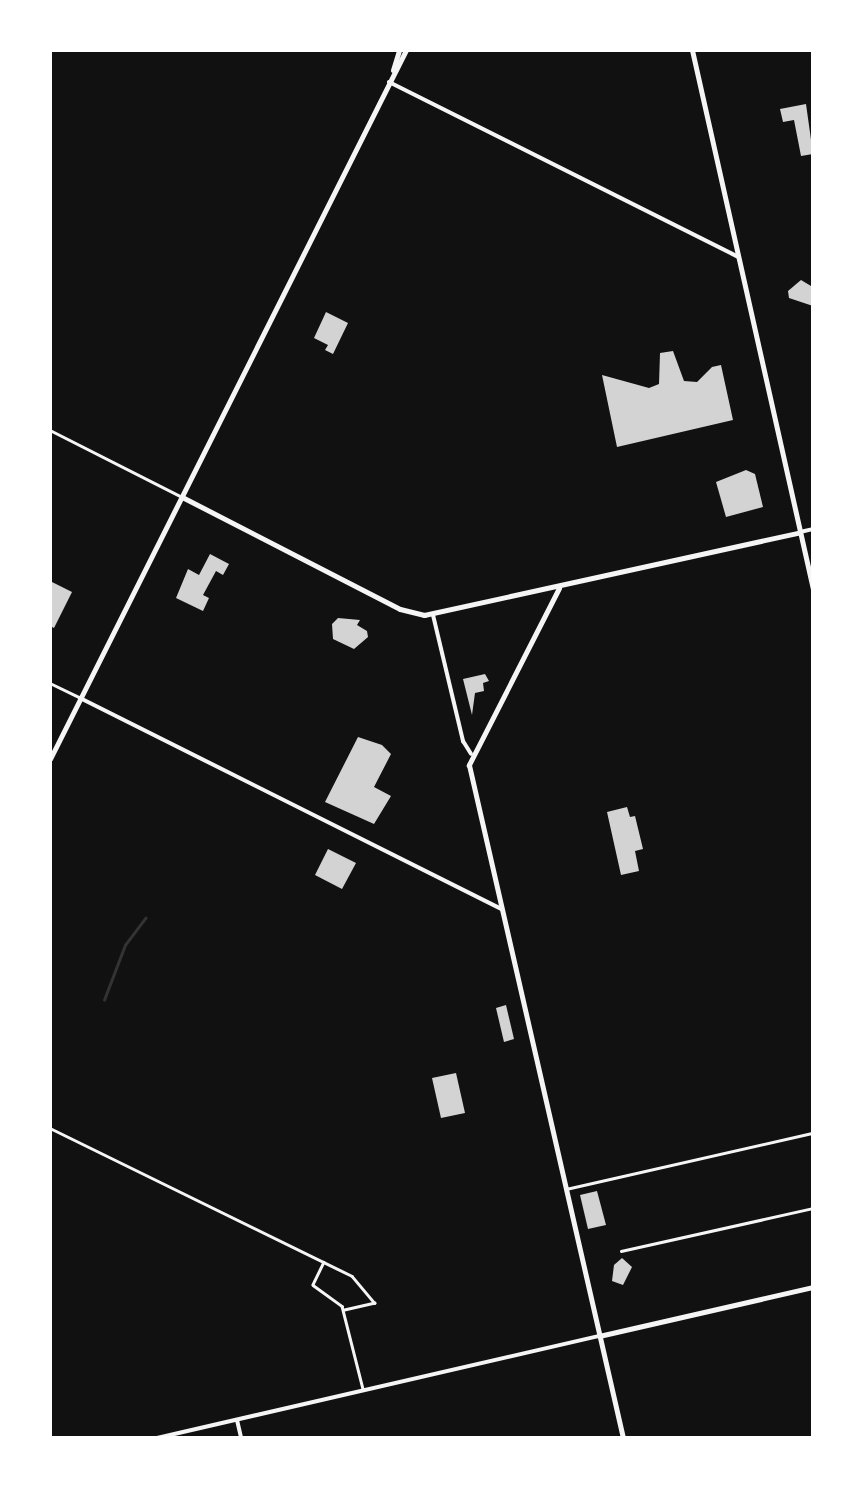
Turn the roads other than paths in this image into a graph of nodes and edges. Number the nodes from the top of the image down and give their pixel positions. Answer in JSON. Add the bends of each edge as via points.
{"nodes":[{"id":1,"x":403,"y":50,"type":"edge"},
{"id":2,"x":692,"y":50,"type":"edge"},
{"id":3,"x":389,"y":82,"type":"junction"},
{"id":4,"x":738,"y":257,"type":"junction"},
{"id":5,"x":50,"y":430,"type":"edge"},
{"id":6,"x":182,"y":497,"type":"junction"},
{"id":7,"x":813,"y":529,"type":"edge"},
{"id":8,"x":800,"y":532,"type":"junction"},
{"id":9,"x":558,"y":588,"type":"junction"},
{"id":10,"x":813,"y":589,"type":"edge"},
{"id":11,"x":433,"y":615,"type":"junction"},
{"id":12,"x":50,"y":683,"type":"edge"},
{"id":13,"x":80,"y":698,"type":"junction"},
{"id":14,"x":471,"y":754,"type":"junction"},
{"id":15,"x":50,"y":759,"type":"edge"},
{"id":16,"x":502,"y":910,"type":"junction"},
{"id":17,"x":50,"y":1128,"type":"edge"},
{"id":18,"x":813,"y":1133,"type":"edge"},
{"id":19,"x":565,"y":1189,"type":"junction"},
{"id":20,"x":813,"y":1208,"type":"edge"},
{"id":21,"x":621,"y":1252,"type":"dead end"},
{"id":22,"x":324,"y":1261,"type":"junction"},
{"id":23,"x":813,"y":1287,"type":"edge"},
{"id":24,"x":344,"y":1310,"type":"junction"},
{"id":25,"x":600,"y":1336,"type":"junction"},
{"id":26,"x":363,"y":1391,"type":"junction"},
{"id":27,"x":237,"y":1420,"type":"junction"},
{"id":28,"x":158,"y":1438,"type":"edge"},
{"id":29,"x":241,"y":1438,"type":"edge"},
{"id":30,"x":623,"y":1438,"type":"edge"}],
"edges":[{"from":1,"to":3,"type":"main road"},
{"from":2,"to":4,"type":"main road"},
{"from":3,"to":4,"type":"street"},
{"from":3,"to":6,"type":"main road"},
{"from":4,"to":8,"type":"main road"},
{"from":5,"to":6,"type":"street"},
{"from":6,"to":11,"type":"main road","via":[[400,609]]},
{"from":6,"to":13,"type":"main road"},
{"from":7,"to":8,"type":"street"},
{"from":8,"to":9,"type":"main road"},
{"from":8,"to":10,"type":"main road"},
{"from":9,"to":11,"type":"main road"},
{"from":9,"to":14,"type":"main road"},
{"from":11,"to":14,"type":"street"},
{"from":12,"to":13,"type":"street"},
{"from":13,"to":15,"type":"main road"},
{"from":13,"to":16,"type":"street"},
{"from":14,"to":16,"type":"main road"},
{"from":16,"to":19,"type":"main road"},
{"from":17,"to":22,"type":"street"},
{"from":18,"to":19,"type":"street"},
{"from":19,"to":25,"type":"main road"},
{"from":20,"to":21,"type":"street"},
{"from":22,"to":24,"type":"street","via":[[313,1285]]},
{"from":22,"to":24,"type":"street","via":[[358,1280],[375,1303]]},
{"from":23,"to":25,"type":"main road"},
{"from":24,"to":26,"type":"street"},
{"from":25,"to":26,"type":"street"},
{"from":25,"to":30,"type":"main road"},
{"from":26,"to":27,"type":"street"},
{"from":27,"to":28,"type":"street"},
{"from":27,"to":29,"type":"street"}]}
